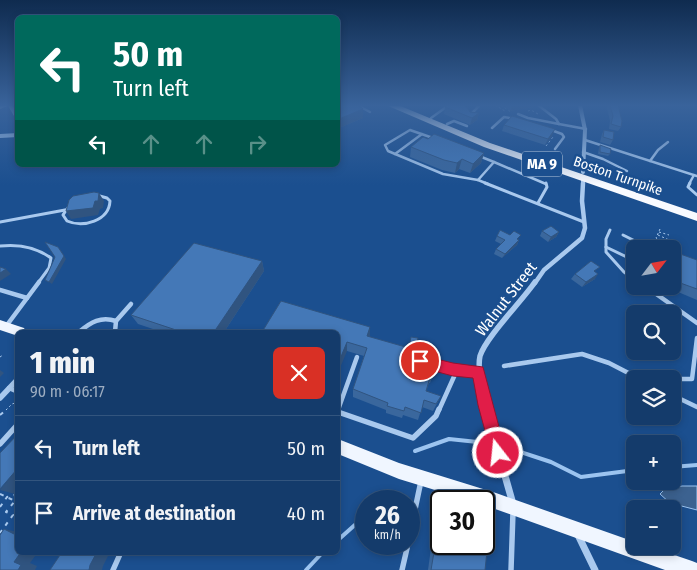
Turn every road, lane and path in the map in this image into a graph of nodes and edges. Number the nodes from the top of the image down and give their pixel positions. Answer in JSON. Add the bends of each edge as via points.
{"nodes":[{"id":1,"x":406,"y":132,"type":"edge"},
{"id":2,"x":417,"y":132,"type":"edge"},
{"id":3,"x":452,"y":132,"type":"edge"},
{"id":4,"x":466,"y":132,"type":"edge"},
{"id":5,"x":555,"y":132,"type":"edge"},
{"id":6,"x":586,"y":132,"type":"edge"},
{"id":7,"x":422,"y":134,"type":"junction"},
{"id":8,"x":15,"y":135,"type":"edge"},
{"id":9,"x":554,"y":135,"type":"edge"},
{"id":10,"x":0,"y":136,"type":"edge"},
{"id":11,"x":432,"y":138,"type":"junction"},
{"id":12,"x":585,"y":140,"type":"junction"},
{"id":13,"x":413,"y":141,"type":"junction"},
{"id":14,"x":441,"y":141,"type":"edge"},
{"id":15,"x":426,"y":142,"type":"edge"},
{"id":16,"x":668,"y":142,"type":"dead end"},
{"id":17,"x":421,"y":144,"type":"edge"},
{"id":18,"x":546,"y":146,"type":"edge"},
{"id":19,"x":404,"y":147,"type":"junction"},
{"id":20,"x":409,"y":149,"type":"dead end"},
{"id":21,"x":555,"y":150,"type":"dead end"},
{"id":22,"x":583,"y":152,"type":"junction"},
{"id":23,"x":395,"y":154,"type":"junction"},
{"id":24,"x":477,"y":155,"type":"edge"},
{"id":25,"x":650,"y":161,"type":"junction"},
{"id":26,"x":494,"y":162,"type":"junction"},
{"id":27,"x":627,"y":171,"type":"dead end"},
{"id":28,"x":583,"y":175,"type":"junction"},
{"id":29,"x":696,"y":175,"type":"edge"},
{"id":30,"x":478,"y":180,"type":"junction"},
{"id":31,"x":697,"y":195,"type":"edge"},
{"id":32,"x":538,"y":203,"type":"junction"},
{"id":33,"x":65,"y":210,"type":"junction"},
{"id":34,"x":697,"y":210,"type":"edge"},
{"id":35,"x":697,"y":217,"type":"edge"},
{"id":36,"x":0,"y":222,"type":"edge"},
{"id":37,"x":584,"y":222,"type":"junction"},
{"id":38,"x":610,"y":230,"type":"dead end"},
{"id":39,"x":623,"y":235,"type":"dead end"},
{"id":40,"x":657,"y":235,"type":"junction"},
{"id":41,"x":669,"y":235,"type":"dead end"},
{"id":42,"x":633,"y":240,"type":"edge"},
{"id":43,"x":661,"y":240,"type":"edge"},
{"id":44,"x":669,"y":240,"type":"dead end"},
{"id":45,"x":0,"y":246,"type":"edge"},
{"id":46,"x":606,"y":247,"type":"junction"},
{"id":47,"x":626,"y":257,"type":"edge"},
{"id":48,"x":626,"y":273,"type":"edge"},
{"id":49,"x":0,"y":290,"type":"edge"},
{"id":50,"x":658,"y":295,"type":"edge"},
{"id":51,"x":27,"y":298,"type":"junction"},
{"id":52,"x":131,"y":304,"type":"dead end"},
{"id":53,"x":116,"y":321,"type":"junction"},
{"id":54,"x":697,"y":323,"type":"edge"},
{"id":55,"x":3,"y":326,"type":"edge"},
{"id":56,"x":15,"y":330,"type":"edge"},
{"id":57,"x":81,"y":330,"type":"edge"},
{"id":58,"x":114,"y":330,"type":"edge"},
{"id":59,"x":697,"y":338,"type":"edge"},
{"id":60,"x":3,"y":355,"type":"dead end"},
{"id":61,"x":0,"y":357,"type":"edge"},
{"id":62,"x":357,"y":357,"type":"dead end"},
{"id":63,"x":420,"y":361,"type":"edge"},
{"id":64,"x":504,"y":366,"type":"dead end"},
{"id":65,"x":457,"y":370,"type":"junction"},
{"id":66,"x":478,"y":372,"type":"junction"},
{"id":67,"x":626,"y":372,"type":"edge"},
{"id":68,"x":681,"y":379,"type":"edge"},
{"id":69,"x":15,"y":382,"type":"edge"},
{"id":70,"x":9,"y":388,"type":"junction"},
{"id":71,"x":15,"y":391,"type":"edge"},
{"id":72,"x":0,"y":398,"type":"edge"},
{"id":73,"x":681,"y":399,"type":"edge"},
{"id":74,"x":15,"y":403,"type":"edge"},
{"id":75,"x":340,"y":405,"type":"edge"},
{"id":76,"x":697,"y":407,"type":"edge"},
{"id":77,"x":340,"y":412,"type":"edge"},
{"id":78,"x":0,"y":415,"type":"edge"},
{"id":79,"x":15,"y":427,"type":"edge"},
{"id":80,"x":0,"y":444,"type":"edge"},
{"id":81,"x":340,"y":449,"type":"edge"},
{"id":82,"x":422,"y":478,"type":"junction"},
{"id":83,"x":419,"y":490,"type":"edge"},
{"id":84,"x":0,"y":494,"type":"edge"},
{"id":85,"x":15,"y":495,"type":"edge"},
{"id":86,"x":7,"y":497,"type":"junction"},
{"id":87,"x":0,"y":506,"type":"edge"},
{"id":88,"x":513,"y":507,"type":"junction"},
{"id":89,"x":575,"y":530,"type":"junction"},
{"id":90,"x":0,"y":532,"type":"edge"},
{"id":91,"x":119,"y":555,"type":"edge"},
{"id":92,"x":405,"y":555,"type":"edge"},
{"id":93,"x":113,"y":570,"type":"edge"},
{"id":94,"x":402,"y":570,"type":"edge"},
{"id":95,"x":511,"y":570,"type":"edge"},
{"id":96,"x":595,"y":570,"type":"edge"},
{"id":97,"x":692,"y":570,"type":"edge"}],
"edges":[{"from":1,"to":23,"type":"lane","via":[[385,145]]},
{"from":2,"to":7,"type":"lane"},
{"from":3,"to":28,"type":"highway","name":"Boston Turnpike","number":"MA 9"},
{"from":4,"to":28,"type":"highway","name":"Boston Turnpike","number":"MA 9"},
{"from":5,"to":21,"type":"lane","via":[[564,137]]},
{"from":6,"to":12,"type":"street","name":"Walnut Street"},
{"from":7,"to":11,"type":"lane"},
{"from":7,"to":13,"type":"lane"},
{"from":8,"to":10,"type":"street"},
{"from":9,"to":18,"type":"path"},
{"from":11,"to":14,"type":"lane"},
{"from":11,"to":15,"type":"lane"},
{"from":12,"to":22,"type":"street","name":"Walnut Street"},
{"from":12,"to":25,"type":"lane"},
{"from":13,"to":17,"type":"lane"},
{"from":13,"to":19,"type":"lane"},
{"from":16,"to":25,"type":"lane"},
{"from":19,"to":20,"type":"lane"},
{"from":19,"to":23,"type":"lane"},
{"from":22,"to":27,"type":"lane"},
{"from":22,"to":28,"type":"street","name":"Walnut Street"},
{"from":23,"to":30,"type":"lane","via":[[443,174]]},
{"from":24,"to":26,"type":"lane"},
{"from":25,"to":29,"type":"lane"},
{"from":26,"to":30,"type":"lane"},
{"from":26,"to":32,"type":"lane","via":[[546,183]]},
{"from":28,"to":34,"type":"highway","name":"Boston Turnpike","number":"MA 9"},
{"from":28,"to":35,"type":"highway","name":"Boston Turnpike","number":"MA 9"},
{"from":28,"to":37,"type":"street","name":"Walnut Street"},
{"from":29,"to":31,"type":"lane","via":[[688,187]]},
{"from":30,"to":32,"type":"lane"},
{"from":32,"to":37,"type":"lane"},
{"from":33,"to":33,"type":"lane","via":[[64,219],[82,224],[98,219],[110,210],[111,205],[102,196],[89,196]]},
{"from":33,"to":36,"type":"lane"},
{"from":37,"to":66,"type":"street","name":"Walnut Street","via":[[582,238],[544,270],[490,339],[481,354]]},
{"from":38,"to":46,"type":"lane"},
{"from":39,"to":42,"type":"lane"},
{"from":40,"to":41,"type":"path","via":[[659,230]]},
{"from":40,"to":43,"type":"path","via":[[656,238]]},
{"from":40,"to":44,"type":"path"},
{"from":45,"to":51,"type":"lane","via":[[23,246],[51,258],[50,268]]},
{"from":46,"to":47,"type":"lane"},
{"from":46,"to":48,"type":"lane","via":[[606,252]]},
{"from":49,"to":51,"type":"lane"},
{"from":50,"to":54,"type":"lane"},
{"from":51,"to":55,"type":"lane"},
{"from":52,"to":53,"type":"lane"},
{"from":53,"to":57,"type":"lane","via":[[102,318]]},
{"from":53,"to":58,"type":"lane"},
{"from":55,"to":56,"type":"main road"},
{"from":59,"to":68,"type":"lane","via":[[692,379]]},
{"from":60,"to":61,"type":"path"},
{"from":62,"to":75,"type":"lane"},
{"from":63,"to":65,"type":"lane"},
{"from":64,"to":67,"type":"lane","via":[[582,354]]},
{"from":65,"to":66,"type":"lane"},
{"from":65,"to":77,"type":"lane","via":[[436,416],[413,438]]},
{"from":66,"to":88,"type":"street","name":"Walnut Street"},
{"from":69,"to":70,"type":"street"},
{"from":70,"to":71,"type":"lane"},
{"from":70,"to":72,"type":"street"},
{"from":73,"to":76,"type":"lane"},
{"from":74,"to":78,"type":"path"},
{"from":79,"to":80,"type":"lane"},
{"from":81,"to":82,"type":"main road"},
{"from":82,"to":83,"type":"lane"},
{"from":82,"to":88,"type":"main road"},
{"from":84,"to":86,"type":"path"},
{"from":85,"to":86,"type":"path"},
{"from":86,"to":87,"type":"path"},
{"from":86,"to":90,"type":"path","via":[[15,501],[6,512],[14,515]]},
{"from":88,"to":89,"type":"main road"},
{"from":88,"to":95,"type":"lane"},
{"from":89,"to":96,"type":"street"},
{"from":89,"to":97,"type":"main road"},
{"from":91,"to":93,"type":"lane"},
{"from":92,"to":94,"type":"lane"}]}
